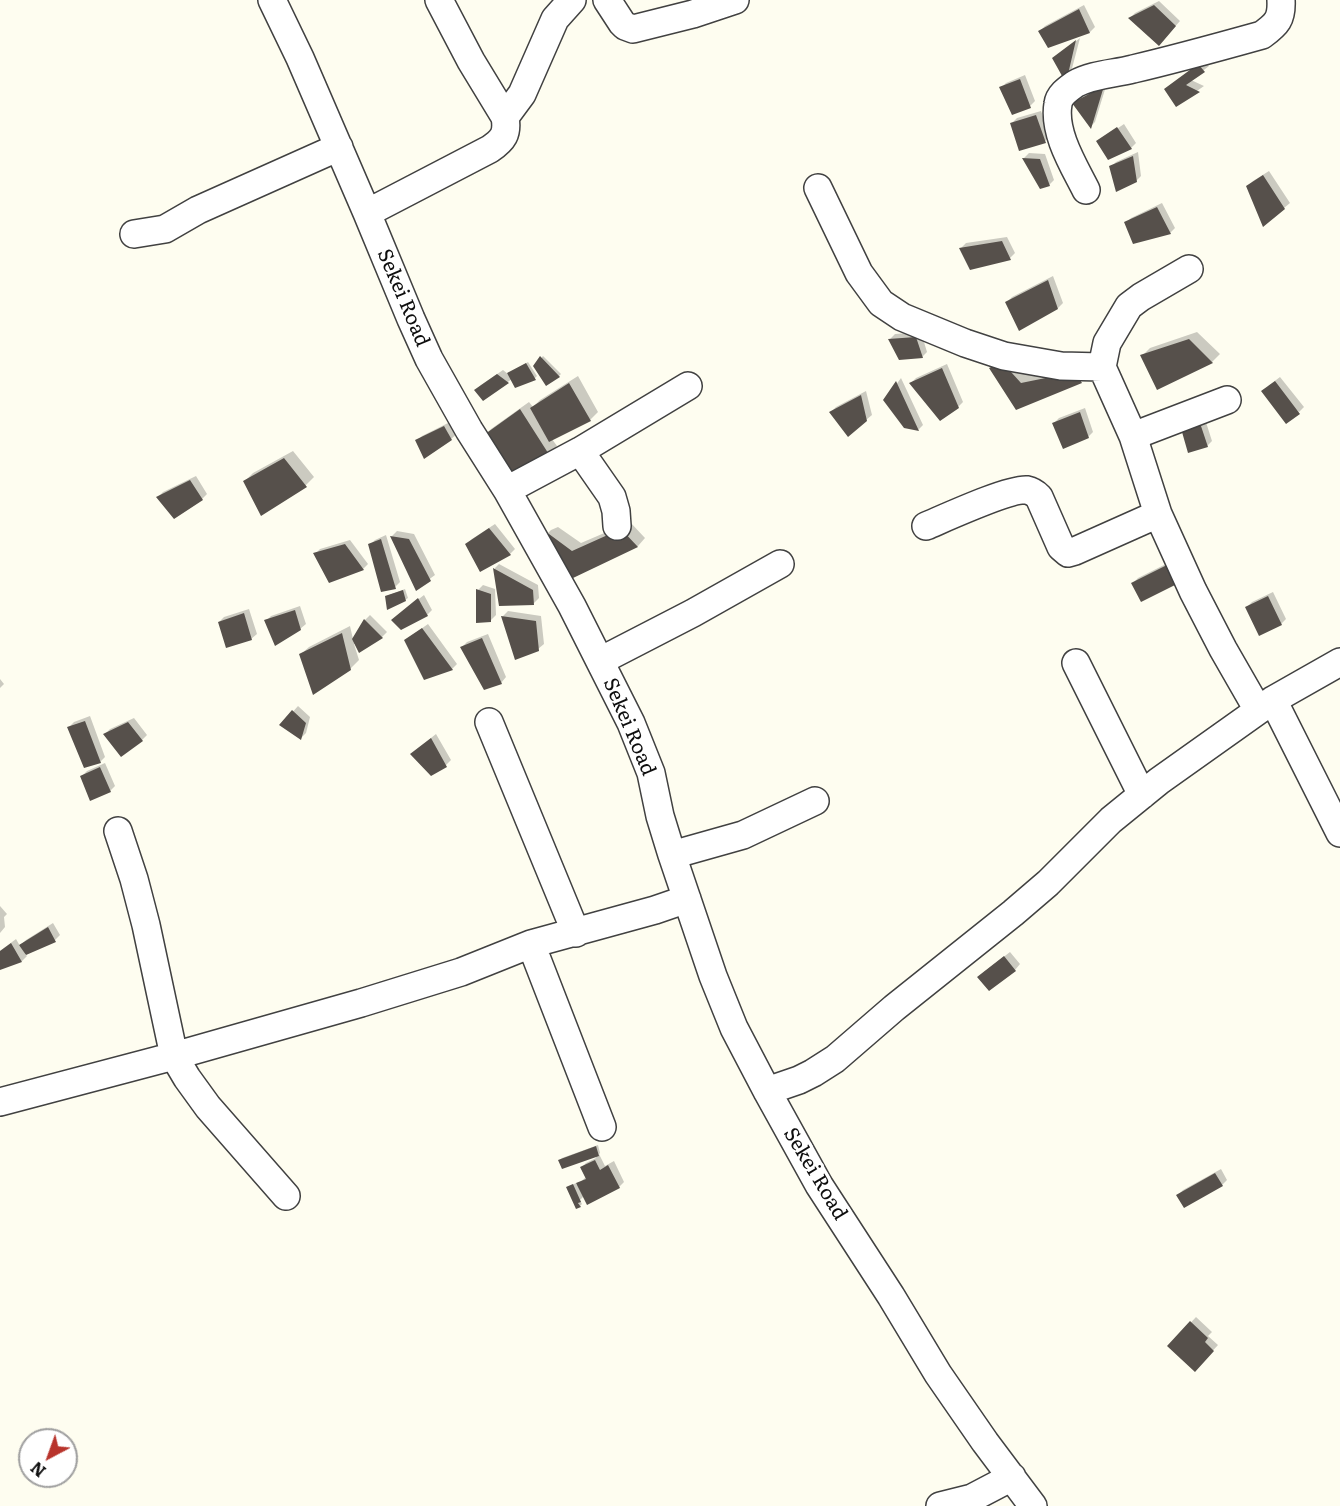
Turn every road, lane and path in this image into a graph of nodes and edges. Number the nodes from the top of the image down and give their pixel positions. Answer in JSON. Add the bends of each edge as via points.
{"nodes":[{"id":1,"x":272,"y":0,"type":"edge"},
{"id":2,"x":439,"y":0,"type":"edge"},
{"id":3,"x":572,"y":0,"type":"edge"},
{"id":4,"x":607,"y":0,"type":"edge"},
{"id":5,"x":735,"y":0,"type":"edge"},
{"id":6,"x":1281,"y":0,"type":"edge"},
{"id":7,"x":690,"y":7,"type":"edge"},
{"id":8,"x":505,"y":117,"type":"junction"},
{"id":9,"x":339,"y":147,"type":"junction"},
{"id":10,"x":818,"y":188,"type":"dead end"},
{"id":11,"x":1086,"y":190,"type":"dead end"},
{"id":12,"x":367,"y":213,"type":"junction"},
{"id":13,"x":134,"y":234,"type":"dead end"},
{"id":14,"x":1189,"y":269,"type":"dead end"},
{"id":15,"x":1102,"y":367,"type":"junction"},
{"id":16,"x":688,"y":386,"type":"dead end"},
{"id":17,"x":1227,"y":400,"type":"dead end"},
{"id":18,"x":1133,"y":436,"type":"junction"},
{"id":19,"x":580,"y":451,"type":"junction"},
{"id":20,"x":507,"y":490,"type":"junction"},
{"id":21,"x":1158,"y":514,"type":"junction"},
{"id":22,"x":617,"y":526,"type":"dead end"},
{"id":23,"x":926,"y":526,"type":"dead end"},
{"id":24,"x":780,"y":564,"type":"dead end"},
{"id":25,"x":600,"y":661,"type":"junction"},
{"id":26,"x":1340,"y":662,"type":"edge"},
{"id":27,"x":1076,"y":663,"type":"dead end"},
{"id":28,"x":1265,"y":705,"type":"junction"},
{"id":29,"x":489,"y":722,"type":"dead end"},
{"id":30,"x":1142,"y":795,"type":"junction"},
{"id":31,"x":815,"y":801,"type":"dead end"},
{"id":32,"x":118,"y":831,"type":"dead end"},
{"id":33,"x":1340,"y":833,"type":"edge"},
{"id":34,"x":672,"y":855,"type":"junction"},
{"id":35,"x":687,"y":899,"type":"junction"},
{"id":36,"x":576,"y":933,"type":"junction"},
{"id":37,"x":531,"y":944,"type":"junction"},
{"id":38,"x":174,"y":1056,"type":"junction"},
{"id":39,"x":767,"y":1091,"type":"junction"},
{"id":40,"x":0,"y":1102,"type":"edge"},
{"id":41,"x":602,"y":1127,"type":"dead end"},
{"id":42,"x":286,"y":1196,"type":"dead end"},
{"id":43,"x":1012,"y":1477,"type":"junction"},
{"id":44,"x":940,"y":1506,"type":"edge"},
{"id":45,"x":1033,"y":1506,"type":"edge"}],
"edges":[{"from":1,"to":9,"type":"street","name":"Sekei Road"},
{"from":2,"to":8,"type":"street"},
{"from":3,"to":8,"type":"street","via":[[555,19],[528,83]]},
{"from":4,"to":7,"type":"street","via":[[622,23],[633,29]]},
{"from":5,"to":7,"type":"street"},
{"from":6,"to":11,"type":"street","via":[[1277,23],[1262,35],[1096,76],[1066,91],[1058,104],[1057,125]]},
{"from":8,"to":12,"type":"street","via":[[505,135],[490,149]]},
{"from":9,"to":12,"type":"street","name":"Sekei Road"},
{"from":9,"to":13,"type":"street","via":[[198,210],[165,229]]},
{"from":10,"to":15,"type":"street","via":[[870,290],[902,317],[1004,356],[1061,366]]},
{"from":12,"to":20,"type":"street","name":"Sekei Road","via":[[429,359]]},
{"from":14,"to":15,"type":"street","via":[[1129,306],[1107,343]]},
{"from":15,"to":18,"type":"street"},
{"from":16,"to":19,"type":"street"},
{"from":17,"to":18,"type":"street"},
{"from":18,"to":21,"type":"street"},
{"from":19,"to":20,"type":"street"},
{"from":19,"to":22,"type":"street","via":[[612,497]]},
{"from":20,"to":25,"type":"street","name":"Sekei Road"},
{"from":21,"to":23,"type":"street","via":[[1068,552],[1061,547],[1039,497],[1026,490],[1007,493]]},
{"from":21,"to":28,"type":"street","via":[[1193,591]]},
{"from":24,"to":25,"type":"street"},
{"from":25,"to":34,"type":"street","name":"Sekei Road","via":[[651,773]]},
{"from":26,"to":28,"type":"street"},
{"from":27,"to":30,"type":"street"},
{"from":28,"to":30,"type":"street"},
{"from":28,"to":33,"type":"street"},
{"from":29,"to":36,"type":"street"},
{"from":30,"to":39,"type":"street","via":[[1048,883],[835,1059],[799,1080]]},
{"from":31,"to":34,"type":"street","via":[[742,836]]},
{"from":32,"to":38,"type":"street","via":[[146,925]]},
{"from":34,"to":35,"type":"street","name":"Sekei Road"},
{"from":35,"to":36,"type":"street"},
{"from":35,"to":39,"type":"street","name":"Sekei Road","via":[[734,1028]]},
{"from":36,"to":37,"type":"street"},
{"from":37,"to":38,"type":"street","via":[[461,972]]},
{"from":37,"to":41,"type":"street"},
{"from":38,"to":40,"type":"street"},
{"from":38,"to":42,"type":"street","via":[[208,1107]]},
{"from":39,"to":43,"type":"street","name":"Sekei Road","via":[[819,1185],[938,1374]]},
{"from":43,"to":44,"type":"street","via":[[972,1498]]},
{"from":43,"to":45,"type":"street","name":"Sekei Road"}]}
